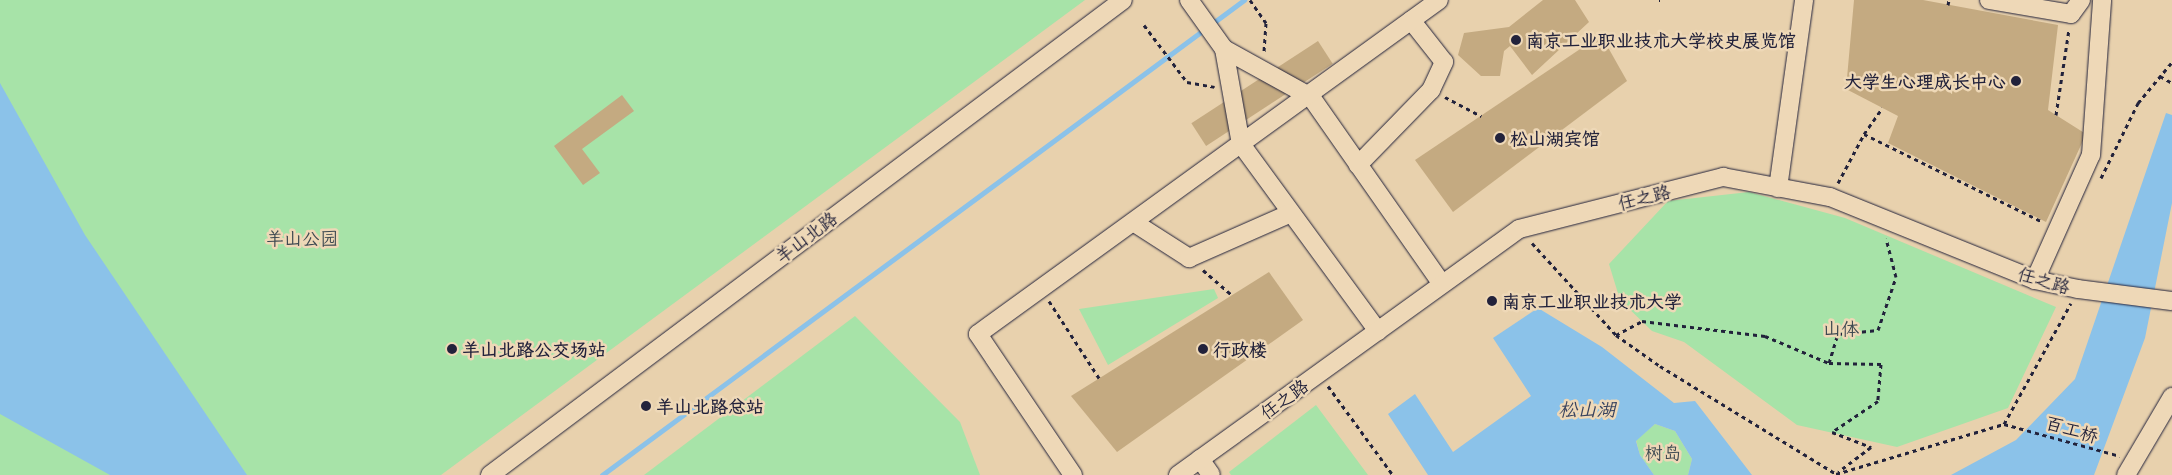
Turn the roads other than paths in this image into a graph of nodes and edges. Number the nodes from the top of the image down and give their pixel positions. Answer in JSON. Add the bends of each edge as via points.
{"nodes":[{"id":1,"x":1123,"y":0,"type":"edge"},
{"id":2,"x":1189,"y":0,"type":"edge"},
{"id":3,"x":1439,"y":0,"type":"edge"},
{"id":4,"x":1804,"y":0,"type":"edge"},
{"id":5,"x":1989,"y":0,"type":"edge"},
{"id":6,"x":2102,"y":0,"type":"edge"},
{"id":7,"x":2076,"y":7,"type":"edge"},
{"id":8,"x":1411,"y":20,"type":"junction"},
{"id":9,"x":1224,"y":49,"type":"junction"},
{"id":10,"x":1310,"y":97,"type":"junction"},
{"id":11,"x":1241,"y":144,"type":"junction"},
{"id":12,"x":1358,"y":165,"type":"junction"},
{"id":13,"x":1778,"y":188,"type":"junction"},
{"id":14,"x":1291,"y":212,"type":"junction"},
{"id":15,"x":1133,"y":222,"type":"junction"},
{"id":16,"x":2034,"y":280,"type":"junction"},
{"id":17,"x":1442,"y":284,"type":"junction"},
{"id":18,"x":2172,"y":301,"type":"edge"},
{"id":19,"x":1378,"y":331,"type":"junction"},
{"id":20,"x":2172,"y":397,"type":"edge"},
{"id":21,"x":1200,"y":460,"type":"junction"},
{"id":22,"x":2129,"y":467,"type":"edge"},
{"id":23,"x":490,"y":475,"type":"edge"},
{"id":24,"x":1073,"y":475,"type":"edge"},
{"id":25,"x":1178,"y":475,"type":"edge"},
{"id":26,"x":1211,"y":475,"type":"edge"}],
"edges":[{"from":1,"to":23,"type":"street","name":"羊山北路"},
{"from":2,"to":9,"type":"street"},
{"from":3,"to":8,"type":"street"},
{"from":4,"to":13,"type":"street"},
{"from":5,"to":7,"type":"street"},
{"from":6,"to":16,"type":"street","via":[[2091,155]]},
{"from":8,"to":10,"type":"street"},
{"from":8,"to":12,"type":"street","via":[[1444,62],[1431,90]]},
{"from":9,"to":10,"type":"street","via":[[1262,67]]},
{"from":9,"to":11,"type":"street"},
{"from":10,"to":11,"type":"street"},
{"from":10,"to":12,"type":"street"},
{"from":11,"to":14,"type":"street"},
{"from":11,"to":15,"type":"street"},
{"from":12,"to":17,"type":"street"},
{"from":13,"to":16,"type":"street","name":"任之路","via":[[1830,197]]},
{"from":13,"to":17,"type":"street","name":"任之路","via":[[1722,177],[1519,229]]},
{"from":14,"to":15,"type":"street","via":[[1189,258]]},
{"from":14,"to":19,"type":"street"},
{"from":15,"to":24,"type":"street","via":[[978,334]]},
{"from":16,"to":18,"type":"street","name":"任之路","via":[[2078,290]]},
{"from":17,"to":19,"type":"street","name":"任之路"},
{"from":19,"to":21,"type":"street","name":"任之路"},
{"from":20,"to":22,"type":"street"},
{"from":21,"to":25,"type":"street","name":"任之路"},
{"from":21,"to":26,"type":"street"}]}
